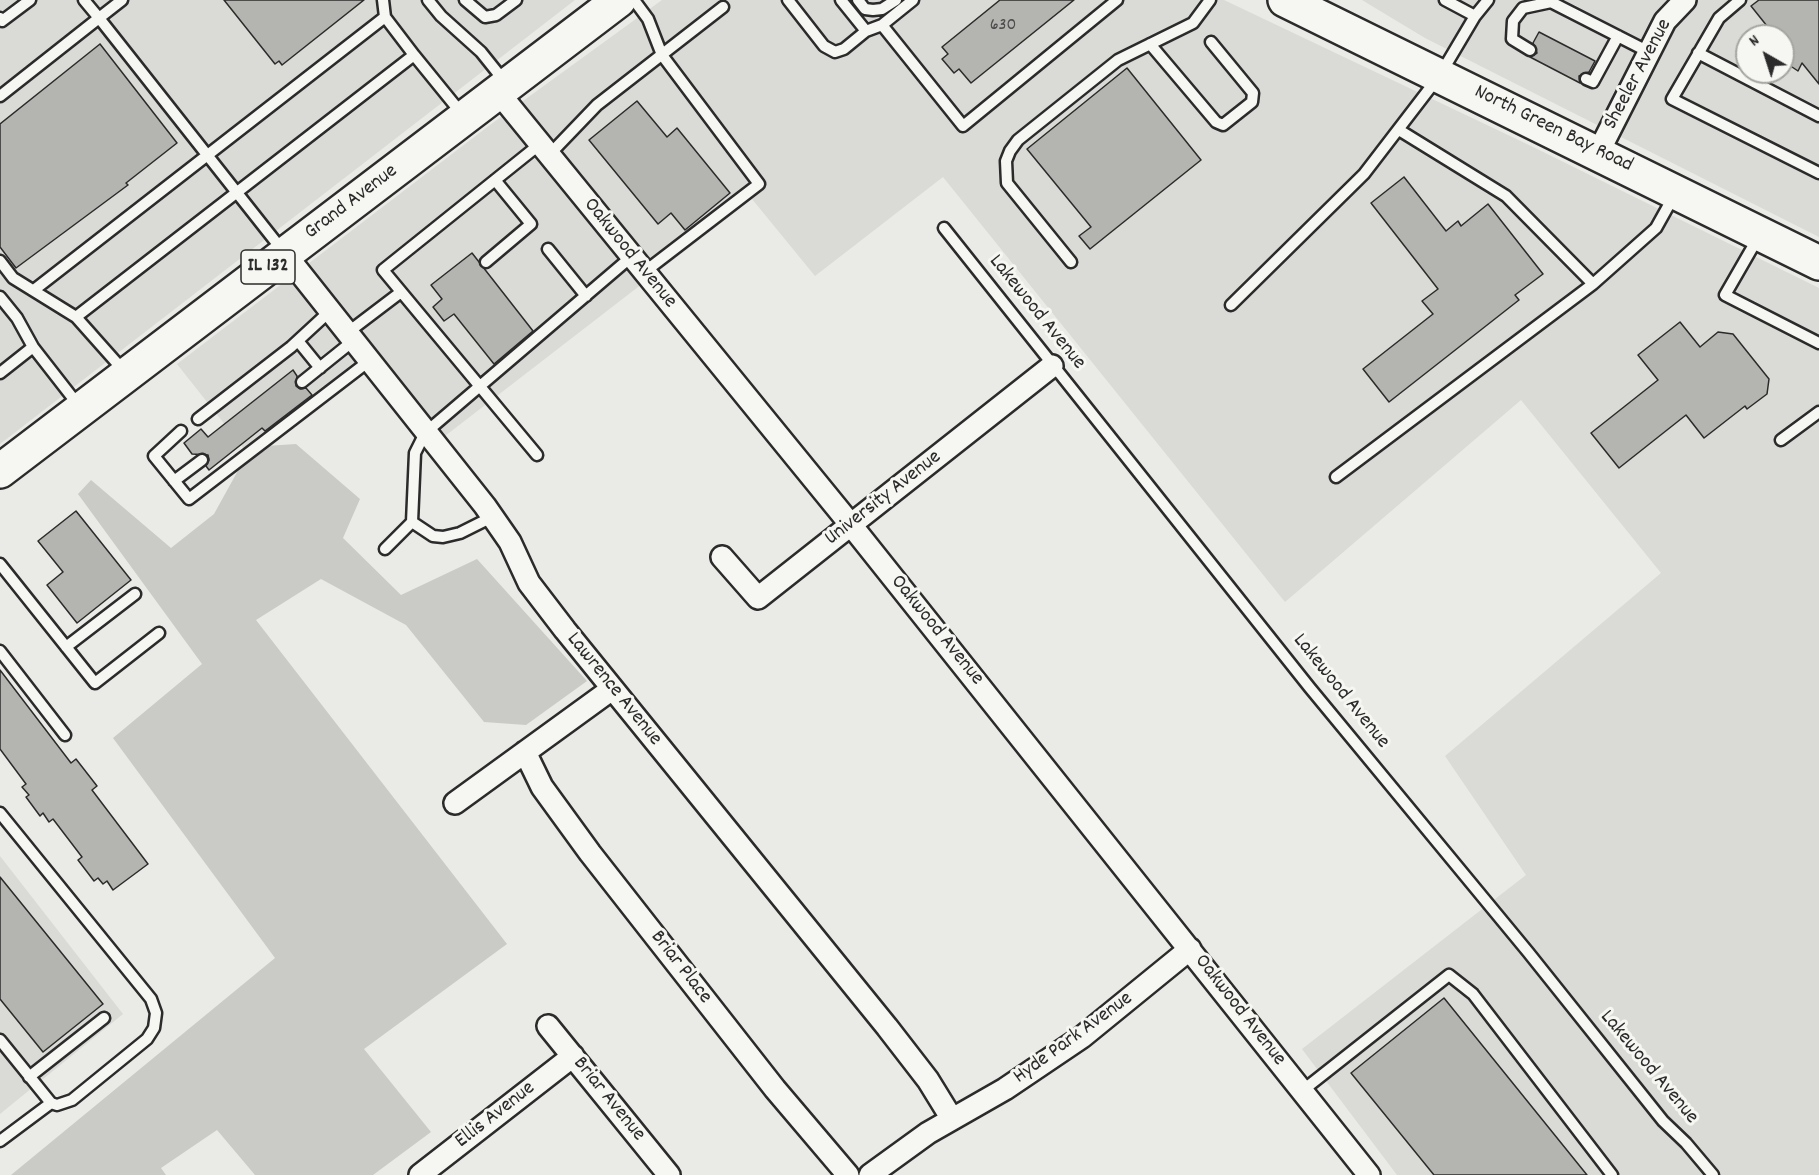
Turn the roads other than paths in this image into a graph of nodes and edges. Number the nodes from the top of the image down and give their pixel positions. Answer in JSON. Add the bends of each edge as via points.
{"nodes":[{"id":1,"x":30,"y":0,"type":"edge"},
{"id":2,"x":84,"y":0,"type":"edge"},
{"id":3,"x":122,"y":0,"type":"edge"},
{"id":4,"x":383,"y":0,"type":"edge"},
{"id":5,"x":428,"y":0,"type":"edge"},
{"id":6,"x":465,"y":0,"type":"edge"},
{"id":7,"x":516,"y":0,"type":"edge"},
{"id":8,"x":634,"y":0,"type":"edge"},
{"id":9,"x":788,"y":0,"type":"edge"},
{"id":10,"x":841,"y":0,"type":"edge"},
{"id":11,"x":858,"y":0,"type":"edge"},
{"id":12,"x":896,"y":0,"type":"edge"},
{"id":13,"x":913,"y":0,"type":"edge"},
{"id":14,"x":1210,"y":0,"type":"edge"},
{"id":15,"x":1285,"y":0,"type":"edge"},
{"id":16,"x":1445,"y":0,"type":"edge"},
{"id":17,"x":1488,"y":0,"type":"edge"},
{"id":18,"x":1685,"y":0,"type":"edge"},
{"id":19,"x":1115,"y":1,"type":"edge"},
{"id":20,"x":1735,"y":1,"type":"edge"},
{"id":21,"x":606,"y":5,"type":"edge"},
{"id":22,"x":723,"y":7,"type":"dead end"},
{"id":23,"x":1475,"y":16,"type":"junction"},
{"id":24,"x":385,"y":17,"type":"junction"},
{"id":25,"x":0,"y":18,"type":"edge"},
{"id":26,"x":99,"y":18,"type":"junction"},
{"id":27,"x":882,"y":25,"type":"junction"},
{"id":28,"x":866,"y":31,"type":"junction"},
{"id":29,"x":1618,"y":36,"type":"junction"},
{"id":30,"x":1211,"y":42,"type":"dead end"},
{"id":31,"x":1150,"y":44,"type":"junction"},
{"id":32,"x":1530,"y":50,"type":"dead end"},
{"id":33,"x":1649,"y":52,"type":"junction"},
{"id":34,"x":1698,"y":53,"type":"junction"},
{"id":35,"x":414,"y":55,"type":"junction"},
{"id":36,"x":662,"y":55,"type":"junction"},
{"id":37,"x":1440,"y":75,"type":"junction"},
{"id":38,"x":1586,"y":79,"type":"dead end"},
{"id":39,"x":503,"y":88,"type":"junction"},
{"id":40,"x":0,"y":96,"type":"edge"},
{"id":41,"x":1819,"y":116,"type":"edge"},
{"id":42,"x":465,"y":117,"type":"junction"},
{"id":43,"x":1399,"y":130,"type":"junction"},
{"id":44,"x":545,"y":149,"type":"junction"},
{"id":45,"x":1598,"y":153,"type":"junction"},
{"id":46,"x":208,"y":157,"type":"junction"},
{"id":47,"x":1819,"y":173,"type":"edge"},
{"id":48,"x":495,"y":180,"type":"junction"},
{"id":49,"x":1676,"y":191,"type":"junction"},
{"id":50,"x":237,"y":194,"type":"junction"},
{"id":51,"x":944,"y":228,"type":"dead end"},
{"id":52,"x":1760,"y":233,"type":"junction"},
{"id":53,"x":548,"y":249,"type":"dead end"},
{"id":54,"x":285,"y":254,"type":"junction"},
{"id":55,"x":0,"y":261,"type":"edge"},
{"id":56,"x":486,"y":262,"type":"dead end"},
{"id":57,"x":1071,"y":262,"type":"dead end"},
{"id":58,"x":1819,"y":263,"type":"edge"},
{"id":59,"x":637,"y":265,"type":"junction"},
{"id":60,"x":1593,"y":284,"type":"junction"},
{"id":61,"x":34,"y":290,"type":"junction"},
{"id":62,"x":400,"y":292,"type":"junction"},
{"id":63,"x":586,"y":296,"type":"junction"},
{"id":64,"x":0,"y":297,"type":"edge"},
{"id":65,"x":1231,"y":305,"type":"dead end"},
{"id":66,"x":330,"y":311,"type":"junction"},
{"id":67,"x":75,"y":317,"type":"junction"},
{"id":68,"x":350,"y":337,"type":"junction"},
{"id":69,"x":298,"y":340,"type":"junction"},
{"id":70,"x":1819,"y":343,"type":"edge"},
{"id":71,"x":33,"y":347,"type":"junction"},
{"id":72,"x":369,"y":361,"type":"junction"},
{"id":73,"x":1052,"y":366,"type":"junction"},
{"id":74,"x":320,"y":368,"type":"junction"},
{"id":75,"x":0,"y":373,"type":"edge"},
{"id":76,"x":127,"y":375,"type":"junction"},
{"id":77,"x":302,"y":382,"type":"dead end"},
{"id":78,"x":480,"y":386,"type":"junction"},
{"id":79,"x":81,"y":409,"type":"junction"},
{"id":80,"x":1819,"y":412,"type":"edge"},
{"id":81,"x":198,"y":419,"type":"dead end"},
{"id":82,"x":181,"y":432,"type":"dead end"},
{"id":83,"x":425,"y":433,"type":"junction"},
{"id":84,"x":1780,"y":440,"type":"dead end"},
{"id":85,"x":537,"y":455,"type":"dead end"},
{"id":86,"x":202,"y":460,"type":"dead end"},
{"id":87,"x":0,"y":471,"type":"edge"},
{"id":88,"x":1336,"y":477,"type":"dead end"},
{"id":89,"x":174,"y":481,"type":"junction"},
{"id":90,"x":492,"y":517,"type":"junction"},
{"id":91,"x":412,"y":522,"type":"junction"},
{"id":92,"x":851,"y":525,"type":"junction"},
{"id":93,"x":385,"y":549,"type":"dead end"},
{"id":94,"x":723,"y":557,"type":"dead end"},
{"id":95,"x":0,"y":564,"type":"edge"},
{"id":96,"x":135,"y":594,"type":"dead end"},
{"id":97,"x":159,"y":633,"type":"dead end"},
{"id":98,"x":66,"y":647,"type":"junction"},
{"id":99,"x":0,"y":651,"type":"edge"},
{"id":100,"x":4,"y":666,"type":"edge"},
{"id":101,"x":612,"y":689,"type":"junction"},
{"id":102,"x":65,"y":735,"type":"dead end"},
{"id":103,"x":525,"y":752,"type":"junction"},
{"id":104,"x":455,"y":803,"type":"dead end"},
{"id":105,"x":0,"y":813,"type":"edge"},
{"id":106,"x":1190,"y":949,"type":"junction"},
{"id":107,"x":104,"y":1018,"type":"dead end"},
{"id":108,"x":548,"y":1026,"type":"dead end"},
{"id":109,"x":0,"y":1040,"type":"edge"},
{"id":110,"x":573,"y":1056,"type":"junction"},
{"id":111,"x":29,"y":1077,"type":"junction"},
{"id":112,"x":1302,"y":1091,"type":"junction"},
{"id":113,"x":51,"y":1103,"type":"junction"},
{"id":114,"x":952,"y":1119,"type":"junction"},
{"id":115,"x":0,"y":1142,"type":"edge"},
{"id":116,"x":420,"y":1175,"type":"edge"},
{"id":117,"x":669,"y":1175,"type":"edge"},
{"id":118,"x":848,"y":1175,"type":"edge"},
{"id":119,"x":870,"y":1175,"type":"edge"},
{"id":120,"x":1369,"y":1175,"type":"edge"},
{"id":121,"x":1612,"y":1175,"type":"edge"},
{"id":122,"x":1713,"y":1175,"type":"edge"}],
"edges":[{"from":1,"to":25,"type":"lane","via":[[2,21]]},
{"from":2,"to":26,"type":"lane"},
{"from":3,"to":26,"type":"lane"},
{"from":4,"to":24,"type":"lane"},
{"from":5,"to":39,"type":"lane","via":[[481,52]]},
{"from":6,"to":7,"type":"lane","via":[[485,17],[496,15]]},
{"from":8,"to":36,"type":"lane","via":[[648,19]]},
{"from":9,"to":28,"type":"lane","via":[[830,51],[844,49]]},
{"from":10,"to":28,"type":"lane"},
{"from":11,"to":12,"type":"lane","via":[[865,9],[873,10]]},
{"from":13,"to":27,"type":"lane"},
{"from":14,"to":31,"type":"lane","via":[[1193,23]]},
{"from":15,"to":37,"type":"main road","name":"North Green Bay Road"},
{"from":16,"to":23,"type":"lane"},
{"from":17,"to":23,"type":"lane"},
{"from":18,"to":33,"type":"street","name":"Sheeler Avenue","via":[[1665,21]]},
{"from":19,"to":27,"type":"lane","via":[[963,126]]},
{"from":20,"to":34,"type":"lane","via":[[1719,18]]},
{"from":21,"to":39,"type":"main road","name":"Grand Avenue","number":"IL 132"},
{"from":22,"to":36,"type":"lane"},
{"from":23,"to":37,"type":"lane"},
{"from":24,"to":35,"type":"lane"},
{"from":24,"to":46,"type":"lane"},
{"from":26,"to":40,"type":"lane"},
{"from":26,"to":46,"type":"lane"},
{"from":27,"to":28,"type":"lane"},
{"from":29,"to":32,"type":"lane","via":[[1551,2],[1522,8],[1514,21],[1512,39]]},
{"from":29,"to":33,"type":"lane"},
{"from":29,"to":38,"type":"lane","via":[[1593,82]]},
{"from":30,"to":31,"type":"lane","via":[[1253,93],[1252,102],[1223,125],[1216,122]]},
{"from":31,"to":57,"type":"lane","via":[[1118,60],[1018,140],[1006,161],[1007,183]]},
{"from":33,"to":45,"type":"street","name":"Sheeler Avenue"},
{"from":34,"to":41,"type":"lane"},
{"from":34,"to":47,"type":"lane","via":[[1672,99]]},
{"from":35,"to":42,"type":"lane"},
{"from":35,"to":50,"type":"lane"},
{"from":36,"to":44,"type":"lane"},
{"from":36,"to":59,"type":"lane","via":[[759,184]]},
{"from":37,"to":43,"type":"lane"},
{"from":37,"to":45,"type":"main road","name":"North Green Bay Road"},
{"from":39,"to":42,"type":"main road","name":"Grand Avenue","number":"IL 132"},
{"from":39,"to":44,"type":"street","name":"Oakwood Avenue"},
{"from":42,"to":54,"type":"main road","name":"Grand Avenue","number":"IL 132"},
{"from":43,"to":60,"type":"lane","via":[[1506,196]]},
{"from":43,"to":65,"type":"lane","via":[[1364,174]]},
{"from":44,"to":48,"type":"lane"},
{"from":44,"to":59,"type":"street","name":"Oakwood Avenue"},
{"from":45,"to":49,"type":"main road","name":"North Green Bay Road"},
{"from":46,"to":50,"type":"lane"},
{"from":46,"to":61,"type":"lane"},
{"from":48,"to":56,"type":"lane","via":[[531,224]]},
{"from":48,"to":62,"type":"lane","via":[[383,270]]},
{"from":49,"to":52,"type":"main road","name":"North Green Bay Road"},
{"from":49,"to":60,"type":"lane","via":[[1656,228]]},
{"from":50,"to":54,"type":"lane"},
{"from":50,"to":67,"type":"lane"},
{"from":51,"to":73,"type":"lane","name":"Lakewood Avenue"},
{"from":52,"to":58,"type":"main road","name":"North Green Bay Road"},
{"from":52,"to":70,"type":"lane","via":[[1725,295]]},
{"from":53,"to":63,"type":"lane"},
{"from":54,"to":66,"type":"street","name":"Lawrence Avenue"},
{"from":54,"to":76,"type":"main road","name":"Grand Avenue","number":"IL 132"},
{"from":55,"to":61,"type":"lane","via":[[13,278]]},
{"from":59,"to":63,"type":"lane"},
{"from":59,"to":92,"type":"street","name":"Oakwood Avenue"},
{"from":60,"to":88,"type":"lane"},
{"from":61,"to":67,"type":"lane"},
{"from":62,"to":68,"type":"lane"},
{"from":62,"to":78,"type":"lane"},
{"from":63,"to":78,"type":"lane"},
{"from":64,"to":71,"type":"lane"},
{"from":66,"to":68,"type":"street","name":"Lawrence Avenue"},
{"from":66,"to":69,"type":"lane"},
{"from":67,"to":76,"type":"lane"},
{"from":68,"to":72,"type":"street","name":"Lawrence Avenue"},
{"from":68,"to":74,"type":"lane"},
{"from":69,"to":74,"type":"lane"},
{"from":69,"to":81,"type":"lane"},
{"from":71,"to":75,"type":"lane"},
{"from":71,"to":79,"type":"lane"},
{"from":72,"to":83,"type":"street","name":"Lawrence Avenue"},
{"from":72,"to":89,"type":"lane","via":[[189,499]]},
{"from":73,"to":92,"type":"street","name":"University Avenue"},
{"from":73,"to":122,"type":"lane","name":"Lakewood Avenue","via":[[1663,1121]]},
{"from":74,"to":77,"type":"lane"},
{"from":76,"to":79,"type":"main road","name":"Grand Avenue","number":"IL 132"},
{"from":78,"to":83,"type":"lane"},
{"from":78,"to":85,"type":"lane"},
{"from":79,"to":87,"type":"main road","name":"Grand Avenue","number":"IL 132"},
{"from":80,"to":84,"type":"lane"},
{"from":82,"to":89,"type":"lane","via":[[154,456]]},
{"from":83,"to":90,"type":"street","name":"Lawrence Avenue"},
{"from":83,"to":91,"type":"lane","via":[[415,453]]},
{"from":86,"to":89,"type":"lane"},
{"from":90,"to":91,"type":"lane","via":[[443,537],[433,536]]},
{"from":90,"to":101,"type":"street","name":"Lawrence Avenue","via":[[510,542],[529,583]]},
{"from":91,"to":93,"type":"lane"},
{"from":92,"to":94,"type":"street","name":"University Avenue","via":[[758,598]]},
{"from":92,"to":106,"type":"street","name":"Oakwood Avenue"},
{"from":95,"to":98,"type":"lane"},
{"from":96,"to":98,"type":"lane"},
{"from":97,"to":98,"type":"lane","via":[[95,684]]},
{"from":99,"to":100,"type":"lane"},
{"from":100,"to":102,"type":"lane"},
{"from":101,"to":103,"type":"street"},
{"from":101,"to":114,"type":"street","name":"Lawrence Avenue","via":[[887,1027]]},
{"from":103,"to":104,"type":"street"},
{"from":103,"to":118,"type":"street","name":"Briar Place","via":[[542,787],[590,853],[775,1089]]},
{"from":105,"to":113,"type":"lane","via":[[151,999],[156,1013],[147,1040],[72,1100]]},
{"from":106,"to":112,"type":"street","name":"Oakwood Avenue"},
{"from":106,"to":114,"type":"street","name":"Hyde Park Avenue","via":[[1082,1037]]},
{"from":107,"to":111,"type":"lane"},
{"from":108,"to":110,"type":"street","name":"Briar Avenue"},
{"from":109,"to":111,"type":"lane"},
{"from":110,"to":116,"type":"street","name":"Ellis Avenue"},
{"from":110,"to":117,"type":"street","name":"Briar Avenue"},
{"from":111,"to":113,"type":"lane"},
{"from":112,"to":120,"type":"street","name":"Oakwood Avenue"},
{"from":112,"to":121,"type":"lane","via":[[1449,975],[1473,994]]},
{"from":113,"to":115,"type":"lane"},
{"from":114,"to":119,"type":"street","name":"Hyde Park Avenue"}]}
